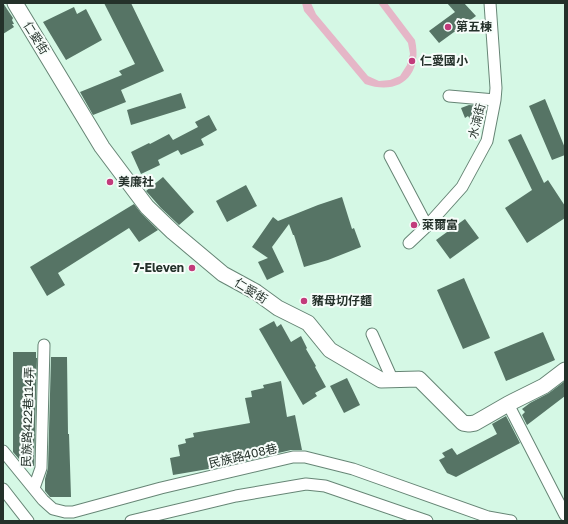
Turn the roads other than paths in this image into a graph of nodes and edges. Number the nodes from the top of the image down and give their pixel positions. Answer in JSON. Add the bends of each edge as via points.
{"nodes":[{"id":1,"x":15,"y":3,"type":"edge"},
{"id":2,"x":490,"y":3,"type":"edge"},
{"id":3,"x":449,"y":96,"type":"dead end"},
{"id":4,"x":495,"y":100,"type":"junction"},
{"id":5,"x":390,"y":156,"type":"dead end"},
{"id":6,"x":427,"y":226,"type":"junction"},
{"id":7,"x":409,"y":243,"type":"dead end"},
{"id":8,"x":372,"y":334,"type":"dead end"},
{"id":9,"x":44,"y":345,"type":"dead end"},
{"id":10,"x":565,"y":370,"type":"edge"},
{"id":11,"x":393,"y":381,"type":"junction"},
{"id":12,"x":508,"y":404,"type":"junction"},
{"id":13,"x":3,"y":451,"type":"edge"},
{"id":14,"x":34,"y":488,"type":"junction"},
{"id":15,"x":3,"y":489,"type":"edge"},
{"id":16,"x":565,"y":515,"type":"edge"},
{"id":17,"x":28,"y":521,"type":"edge"},
{"id":18,"x":131,"y":521,"type":"edge"},
{"id":19,"x":427,"y":521,"type":"edge"},
{"id":20,"x":511,"y":521,"type":"edge"}],
"edges":[{"from":1,"to":11,"type":"street","name":"仁愛街","via":[[102,147],[147,207],[220,272],[278,308],[308,322],[330,350],[380,380]]},
{"from":2,"to":4,"type":"street","name":"水湳街"},
{"from":3,"to":4,"type":"street"},
{"from":4,"to":6,"type":"street","name":"水湳街","via":[[487,141],[462,187]]},
{"from":5,"to":6,"type":"street"},
{"from":6,"to":7,"type":"street","name":"水湳街"},
{"from":8,"to":11,"type":"street"},
{"from":9,"to":14,"type":"street","name":"民族路422巷114弄","via":[[41,468]]},
{"from":10,"to":12,"type":"street","name":"仁愛街","via":[[544,386]]},
{"from":11,"to":12,"type":"street","name":"仁愛街","via":[[419,379],[463,423],[475,423]]},
{"from":12,"to":16,"type":"street"},
{"from":13,"to":14,"type":"street","name":"民族路408巷"},
{"from":14,"to":20,"type":"street","name":"民族路408巷","via":[[53,509],[73,512],[161,488],[293,457],[305,457],[353,469],[488,517]]},
{"from":15,"to":17,"type":"street"},
{"from":18,"to":19,"type":"street","via":[[236,496],[306,484],[325,486]]}]}
